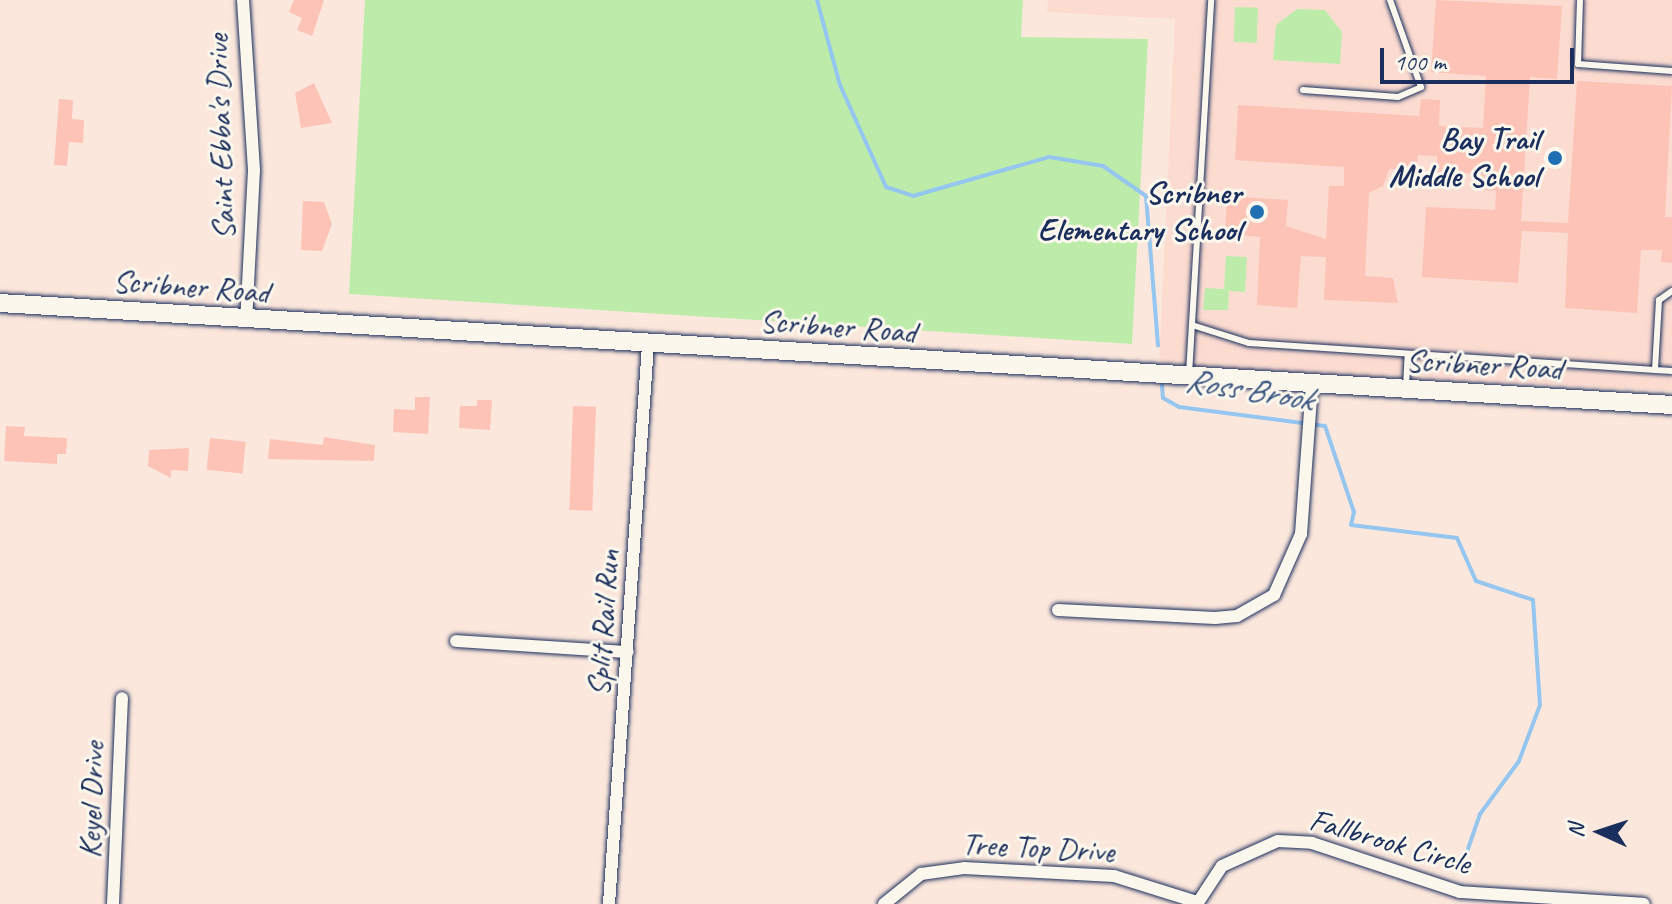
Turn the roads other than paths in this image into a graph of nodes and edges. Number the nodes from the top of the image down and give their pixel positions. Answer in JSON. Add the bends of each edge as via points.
{"nodes":[{"id":1,"x":243,"y":0,"type":"edge"},
{"id":2,"x":1211,"y":0,"type":"edge"},
{"id":3,"x":1390,"y":0,"type":"edge"},
{"id":4,"x":1580,"y":0,"type":"edge"},
{"id":5,"x":1672,"y":71,"type":"edge"},
{"id":6,"x":1303,"y":90,"type":"dead end"},
{"id":7,"x":1672,"y":291,"type":"edge"},
{"id":8,"x":0,"y":303,"type":"edge"},
{"id":9,"x":246,"y":321,"type":"junction"},
{"id":10,"x":1192,"y":325,"type":"junction"},
{"id":11,"x":648,"y":345,"type":"junction"},
{"id":12,"x":1406,"y":351,"type":"junction"},
{"id":13,"x":1655,"y":370,"type":"junction"},
{"id":14,"x":1672,"y":371,"type":"edge"},
{"id":15,"x":1189,"y":378,"type":"junction"},
{"id":16,"x":1312,"y":385,"type":"junction"},
{"id":17,"x":1405,"y":391,"type":"junction"},
{"id":18,"x":1672,"y":405,"type":"edge"},
{"id":19,"x":1058,"y":610,"type":"dead end"},
{"id":20,"x":456,"y":641,"type":"dead end"},
{"id":21,"x":628,"y":652,"type":"junction"},
{"id":22,"x":122,"y":698,"type":"dead end"},
{"id":23,"x":1197,"y":903,"type":"edge"},
{"id":24,"x":113,"y":904,"type":"edge"},
{"id":25,"x":609,"y":904,"type":"edge"},
{"id":26,"x":884,"y":904,"type":"edge"},
{"id":27,"x":1644,"y":904,"type":"edge"}],
"edges":[{"from":1,"to":9,"type":"street","name":"Saint Ebba's Drive","via":[[255,177]]},
{"from":2,"to":10,"type":"lane"},
{"from":3,"to":6,"type":"lane","via":[[1421,87],[1398,97]]},
{"from":4,"to":5,"type":"lane","via":[[1578,64]]},
{"from":7,"to":13,"type":"lane","via":[[1659,300]]},
{"from":8,"to":9,"type":"street","name":"Scribner Road"},
{"from":9,"to":11,"type":"street","name":"Scribner Road"},
{"from":10,"to":12,"type":"lane","via":[[1249,343]]},
{"from":10,"to":15,"type":"lane"},
{"from":11,"to":15,"type":"street","name":"Scribner Road"},
{"from":11,"to":21,"type":"street","name":"Split Rail Run"},
{"from":12,"to":13,"type":"lane"},
{"from":12,"to":17,"type":"lane"},
{"from":13,"to":14,"type":"lane"},
{"from":15,"to":16,"type":"street","name":"Scribner Road"},
{"from":16,"to":17,"type":"street","name":"Scribner Road"},
{"from":16,"to":19,"type":"street","via":[[1297,556],[1287,579],[1256,608],[1215,618]]},
{"from":17,"to":18,"type":"street","name":"Scribner Road"},
{"from":20,"to":21,"type":"street"},
{"from":21,"to":25,"type":"street","name":"Split Rail Run"},
{"from":22,"to":24,"type":"street","name":"Keyel Drive"},
{"from":23,"to":26,"type":"street","name":"Tree Top Drive","via":[[1114,876],[964,868],[921,874]]},
{"from":23,"to":27,"type":"street","name":"Fallbrook Circle","via":[[1222,866],[1278,841],[1312,843],[1460,892]]}]}
